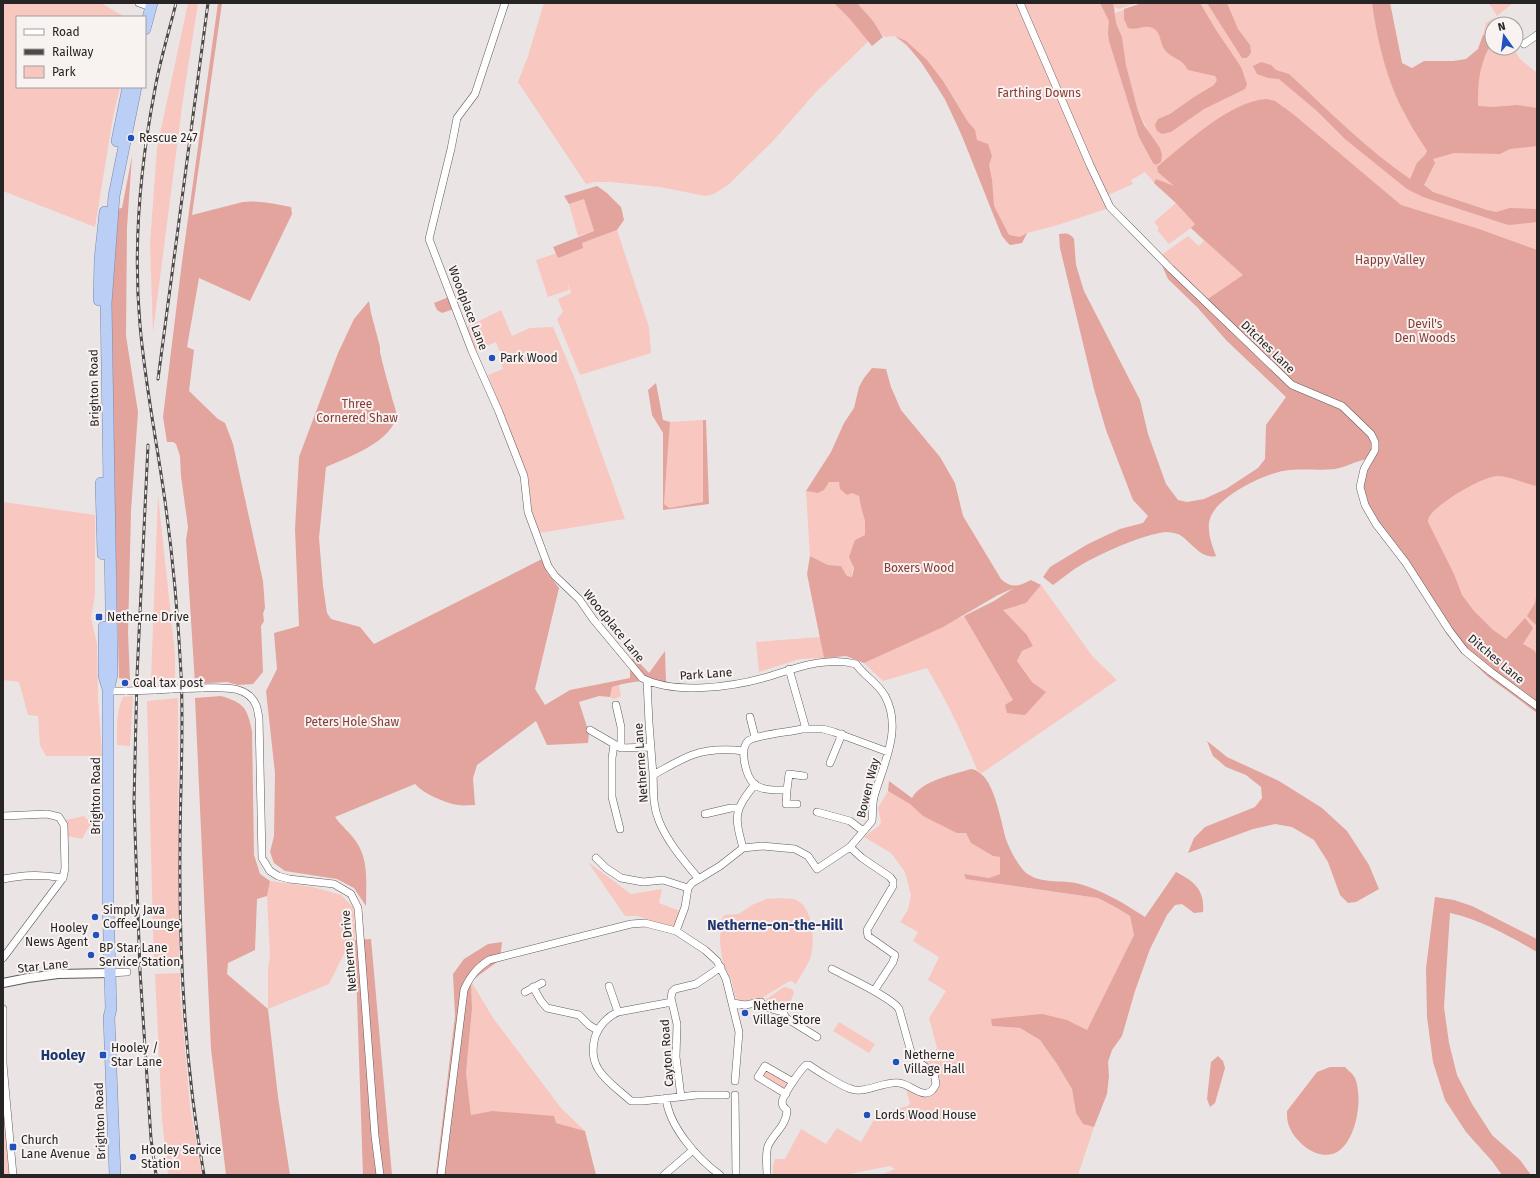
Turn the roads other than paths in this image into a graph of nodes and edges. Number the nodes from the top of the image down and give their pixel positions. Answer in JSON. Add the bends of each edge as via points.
{"nodes":[{"id":1,"x":139,"y":3,"type":"edge"},
{"id":2,"x":505,"y":3,"type":"edge"},
{"id":3,"x":1020,"y":3,"type":"edge"},
{"id":4,"x":152,"y":5,"type":"edge"},
{"id":5,"x":146,"y":26,"type":"edge"},
{"id":6,"x":1537,"y":35,"type":"edge"},
{"id":7,"x":1524,"y":44,"type":"dead end"},
{"id":8,"x":128,"y":88,"type":"edge"},
{"id":9,"x":136,"y":88,"type":"edge"},
{"id":10,"x":789,"y":669,"type":"junction"},
{"id":11,"x":647,"y":681,"type":"junction"},
{"id":12,"x":108,"y":691,"type":"junction"},
{"id":13,"x":616,"y":705,"type":"dead end"},
{"id":14,"x":1537,"y":706,"type":"edge"},
{"id":15,"x":750,"y":717,"type":"dead end"},
{"id":16,"x":802,"y":729,"type":"dead end"},
{"id":17,"x":590,"y":730,"type":"dead end"},
{"id":18,"x":842,"y":734,"type":"junction"},
{"id":19,"x":755,"y":738,"type":"junction"},
{"id":20,"x":618,"y":746,"type":"junction"},
{"id":21,"x":650,"y":747,"type":"junction"},
{"id":22,"x":744,"y":751,"type":"junction"},
{"id":23,"x":888,"y":752,"type":"junction"},
{"id":24,"x":830,"y":763,"type":"dead end"},
{"id":25,"x":653,"y":775,"type":"junction"},
{"id":26,"x":804,"y":776,"type":"dead end"},
{"id":27,"x":754,"y":784,"type":"junction"},
{"id":28,"x":787,"y":790,"type":"junction"},
{"id":29,"x":797,"y":804,"type":"dead end"},
{"id":30,"x":738,"y":808,"type":"junction"},
{"id":31,"x":817,"y":812,"type":"dead end"},
{"id":32,"x":705,"y":814,"type":"dead end"},
{"id":33,"x":3,"y":816,"type":"edge"},
{"id":34,"x":620,"y":829,"type":"dead end"},
{"id":35,"x":863,"y":831,"type":"junction"},
{"id":36,"x":850,"y":847,"type":"junction"},
{"id":37,"x":743,"y":848,"type":"junction"},
{"id":38,"x":596,"y":858,"type":"dead end"},
{"id":39,"x":63,"y":878,"type":"junction"},
{"id":40,"x":3,"y":879,"type":"edge"},
{"id":41,"x":699,"y":879,"type":"junction"},
{"id":42,"x":688,"y":888,"type":"junction"},
{"id":43,"x":676,"y":931,"type":"junction"},
{"id":44,"x":3,"y":958,"type":"edge"},
{"id":45,"x":721,"y":968,"type":"junction"},
{"id":46,"x":832,"y":969,"type":"dead end"},
{"id":47,"x":127,"y":972,"type":"dead end"},
{"id":48,"x":106,"y":973,"type":"junction"},
{"id":49,"x":3,"y":983,"type":"edge"},
{"id":50,"x":542,"y":983,"type":"dead end"},
{"id":51,"x":609,"y":986,"type":"dead end"},
{"id":52,"x":533,"y":987,"type":"junction"},
{"id":53,"x":525,"y":992,"type":"dead end"},
{"id":54,"x":874,"y":992,"type":"junction"},
{"id":55,"x":672,"y":1002,"type":"junction"},
{"id":56,"x":733,"y":1003,"type":"junction"},
{"id":57,"x":3,"y":1009,"type":"edge"},
{"id":58,"x":618,"y":1012,"type":"junction"},
{"id":59,"x":597,"y":1030,"type":"junction"},
{"id":60,"x":817,"y":1037,"type":"dead end"},
{"id":61,"x":3,"y":1064,"type":"edge"},
{"id":62,"x":735,"y":1081,"type":"dead end"},
{"id":63,"x":793,"y":1082,"type":"junction"},
{"id":64,"x":786,"y":1094,"type":"junction"},
{"id":65,"x":726,"y":1095,"type":"dead end"},
{"id":66,"x":735,"y":1095,"type":"dead end"},
{"id":67,"x":681,"y":1097,"type":"junction"},
{"id":68,"x":666,"y":1098,"type":"junction"},
{"id":69,"x":693,"y":1150,"type":"junction"},
{"id":70,"x":13,"y":1175,"type":"edge"},
{"id":71,"x":115,"y":1175,"type":"edge"},
{"id":72,"x":380,"y":1175,"type":"edge"},
{"id":73,"x":441,"y":1175,"type":"edge"},
{"id":74,"x":664,"y":1175,"type":"edge"},
{"id":75,"x":720,"y":1175,"type":"edge"},
{"id":76,"x":736,"y":1175,"type":"edge"},
{"id":77,"x":767,"y":1175,"type":"edge"}],
"edges":[{"from":1,"to":4,"type":"street"},
{"from":2,"to":11,"type":"street","name":"Woodplace Lane","via":[[475,94],[457,118],[429,239],[524,476],[528,512],[548,566],[579,598],[593,619]]},
{"from":3,"to":14,"type":"street","name":"Ditches Lane","via":[[1110,207],[1292,385],[1342,406],[1371,434],[1375,450],[1364,470],[1360,487],[1365,505],[1376,524],[1406,563],[1465,651]]},
{"from":4,"to":5,"type":"highway"},
{"from":6,"to":7,"type":"street"},
{"from":8,"to":12,"type":"highway","name":"Brighton Road","via":[[107,196],[98,303],[104,676]]},
{"from":9,"to":12,"type":"highway","name":"Brighton Road","via":[[114,196],[106,303],[112,666]]},
{"from":10,"to":11,"type":"street","name":"Park Lane","via":[[767,677],[711,687],[677,688]]},
{"from":10,"to":18,"type":"street","via":[[806,729],[823,729]]},
{"from":10,"to":23,"type":"street","name":"Bowen Way","via":[[843,660],[856,664],[885,694],[891,711],[893,730]]},
{"from":11,"to":21,"type":"street","name":"Netherne Lane"},
{"from":12,"to":48,"type":"highway","name":"Brighton Road","via":[[108,901],[104,921]]},
{"from":12,"to":72,"type":"street","name":"Netherne Drive","bridge":true,"via":[[232,687],[250,696],[256,705],[259,718],[262,858],[270,871],[278,876],[334,884],[350,894],[358,908]]},
{"from":13,"to":20,"type":"street","via":[[621,727]]},
{"from":15,"to":19,"type":"street"},
{"from":16,"to":19,"type":"street"},
{"from":17,"to":20,"type":"street"},
{"from":18,"to":23,"type":"street"},
{"from":18,"to":24,"type":"street"},
{"from":19,"to":22,"type":"street","via":[[748,742]]},
{"from":20,"to":21,"type":"street"},
{"from":20,"to":34,"type":"street","via":[[612,758],[612,797]]},
{"from":21,"to":25,"type":"street","name":"Netherne Lane"},
{"from":22,"to":25,"type":"street","via":[[726,749],[691,755]]},
{"from":22,"to":27,"type":"street","via":[[747,773]]},
{"from":23,"to":35,"type":"street","name":"Bowen Way","via":[[874,797],[872,822]]},
{"from":25,"to":41,"type":"street","name":"Netherne Lane","via":[[652,794],[658,820],[679,855]]},
{"from":26,"to":28,"type":"street","via":[[789,774]]},
{"from":27,"to":28,"type":"street","via":[[773,790]]},
{"from":27,"to":30,"type":"street"},
{"from":28,"to":29,"type":"street","via":[[786,804]]},
{"from":30,"to":32,"type":"street"},
{"from":30,"to":37,"type":"street","via":[[737,824]]},
{"from":31,"to":35,"type":"street","via":[[850,821]]},
{"from":33,"to":39,"type":"street","via":[[47,814],[59,817],[64,825]]},
{"from":35,"to":36,"type":"street","name":"Bowen Way"},
{"from":36,"to":37,"type":"street","name":"Bowen Way","via":[[817,868],[808,856],[795,849],[762,846]]},
{"from":36,"to":54,"type":"street","via":[[893,881],[893,886],[867,930],[868,936],[895,955]]},
{"from":37,"to":41,"type":"street"},
{"from":38,"to":42,"type":"street","via":[[621,878],[643,882],[663,880]]},
{"from":39,"to":40,"type":"street","via":[[45,874]]},
{"from":39,"to":44,"type":"street"},
{"from":41,"to":42,"type":"street"},
{"from":42,"to":43,"type":"street","via":[[685,907]]},
{"from":43,"to":45,"type":"street","via":[[705,950]]},
{"from":43,"to":73,"type":"street","via":[[645,923],[631,924],[489,960],[477,968],[464,990]]},
{"from":45,"to":55,"type":"street","name":"Cayton Road","via":[[696,984],[675,989],[671,995]]},
{"from":45,"to":56,"type":"street"},
{"from":46,"to":54,"type":"street"},
{"from":47,"to":48,"type":"street"},
{"from":48,"to":49,"type":"street","name":"Star Lane","via":[[58,974]]},
{"from":48,"to":71,"type":"highway","name":"Brighton Road","via":[[105,1008],[109,1017]]},
{"from":50,"to":52,"type":"street"},
{"from":51,"to":58,"type":"street"},
{"from":52,"to":53,"type":"street"},
{"from":52,"to":59,"type":"street","via":[[547,1008],[579,1015]]},
{"from":54,"to":63,"type":"street","via":[[896,1005],[911,1052],[916,1061],[932,1071],[936,1078],[935,1087],[926,1093],[920,1093],[901,1083],[861,1090],[851,1089],[809,1065],[804,1066]]},
{"from":55,"to":58,"type":"street"},
{"from":55,"to":67,"type":"street","name":"Cayton Road","via":[[677,1024],[676,1057]]},
{"from":56,"to":60,"type":"street","via":[[745,1005],[761,1002],[763,1006],[783,1012],[786,1018]]},
{"from":56,"to":62,"type":"street","via":[[739,1032]]},
{"from":57,"to":61,"type":"street"},
{"from":58,"to":59,"type":"street","via":[[610,1016]]},
{"from":59,"to":68,"type":"street","via":[[593,1045],[594,1061],[601,1075],[630,1103]]},
{"from":61,"to":70,"type":"street"},
{"from":63,"to":64,"type":"street"},
{"from":63,"to":64,"type":"street","via":[[765,1066],[758,1077]]},
{"from":64,"to":77,"type":"street","via":[[782,1102],[787,1110],[787,1117],[768,1146]]},
{"from":65,"to":67,"type":"street"},
{"from":66,"to":76,"type":"street"},
{"from":67,"to":68,"type":"street"},
{"from":68,"to":69,"type":"street","name":"Cayton Road","via":[[667,1109],[675,1125]]},
{"from":69,"to":74,"type":"street"},
{"from":69,"to":75,"type":"street","name":"Cayton Road"}]}
